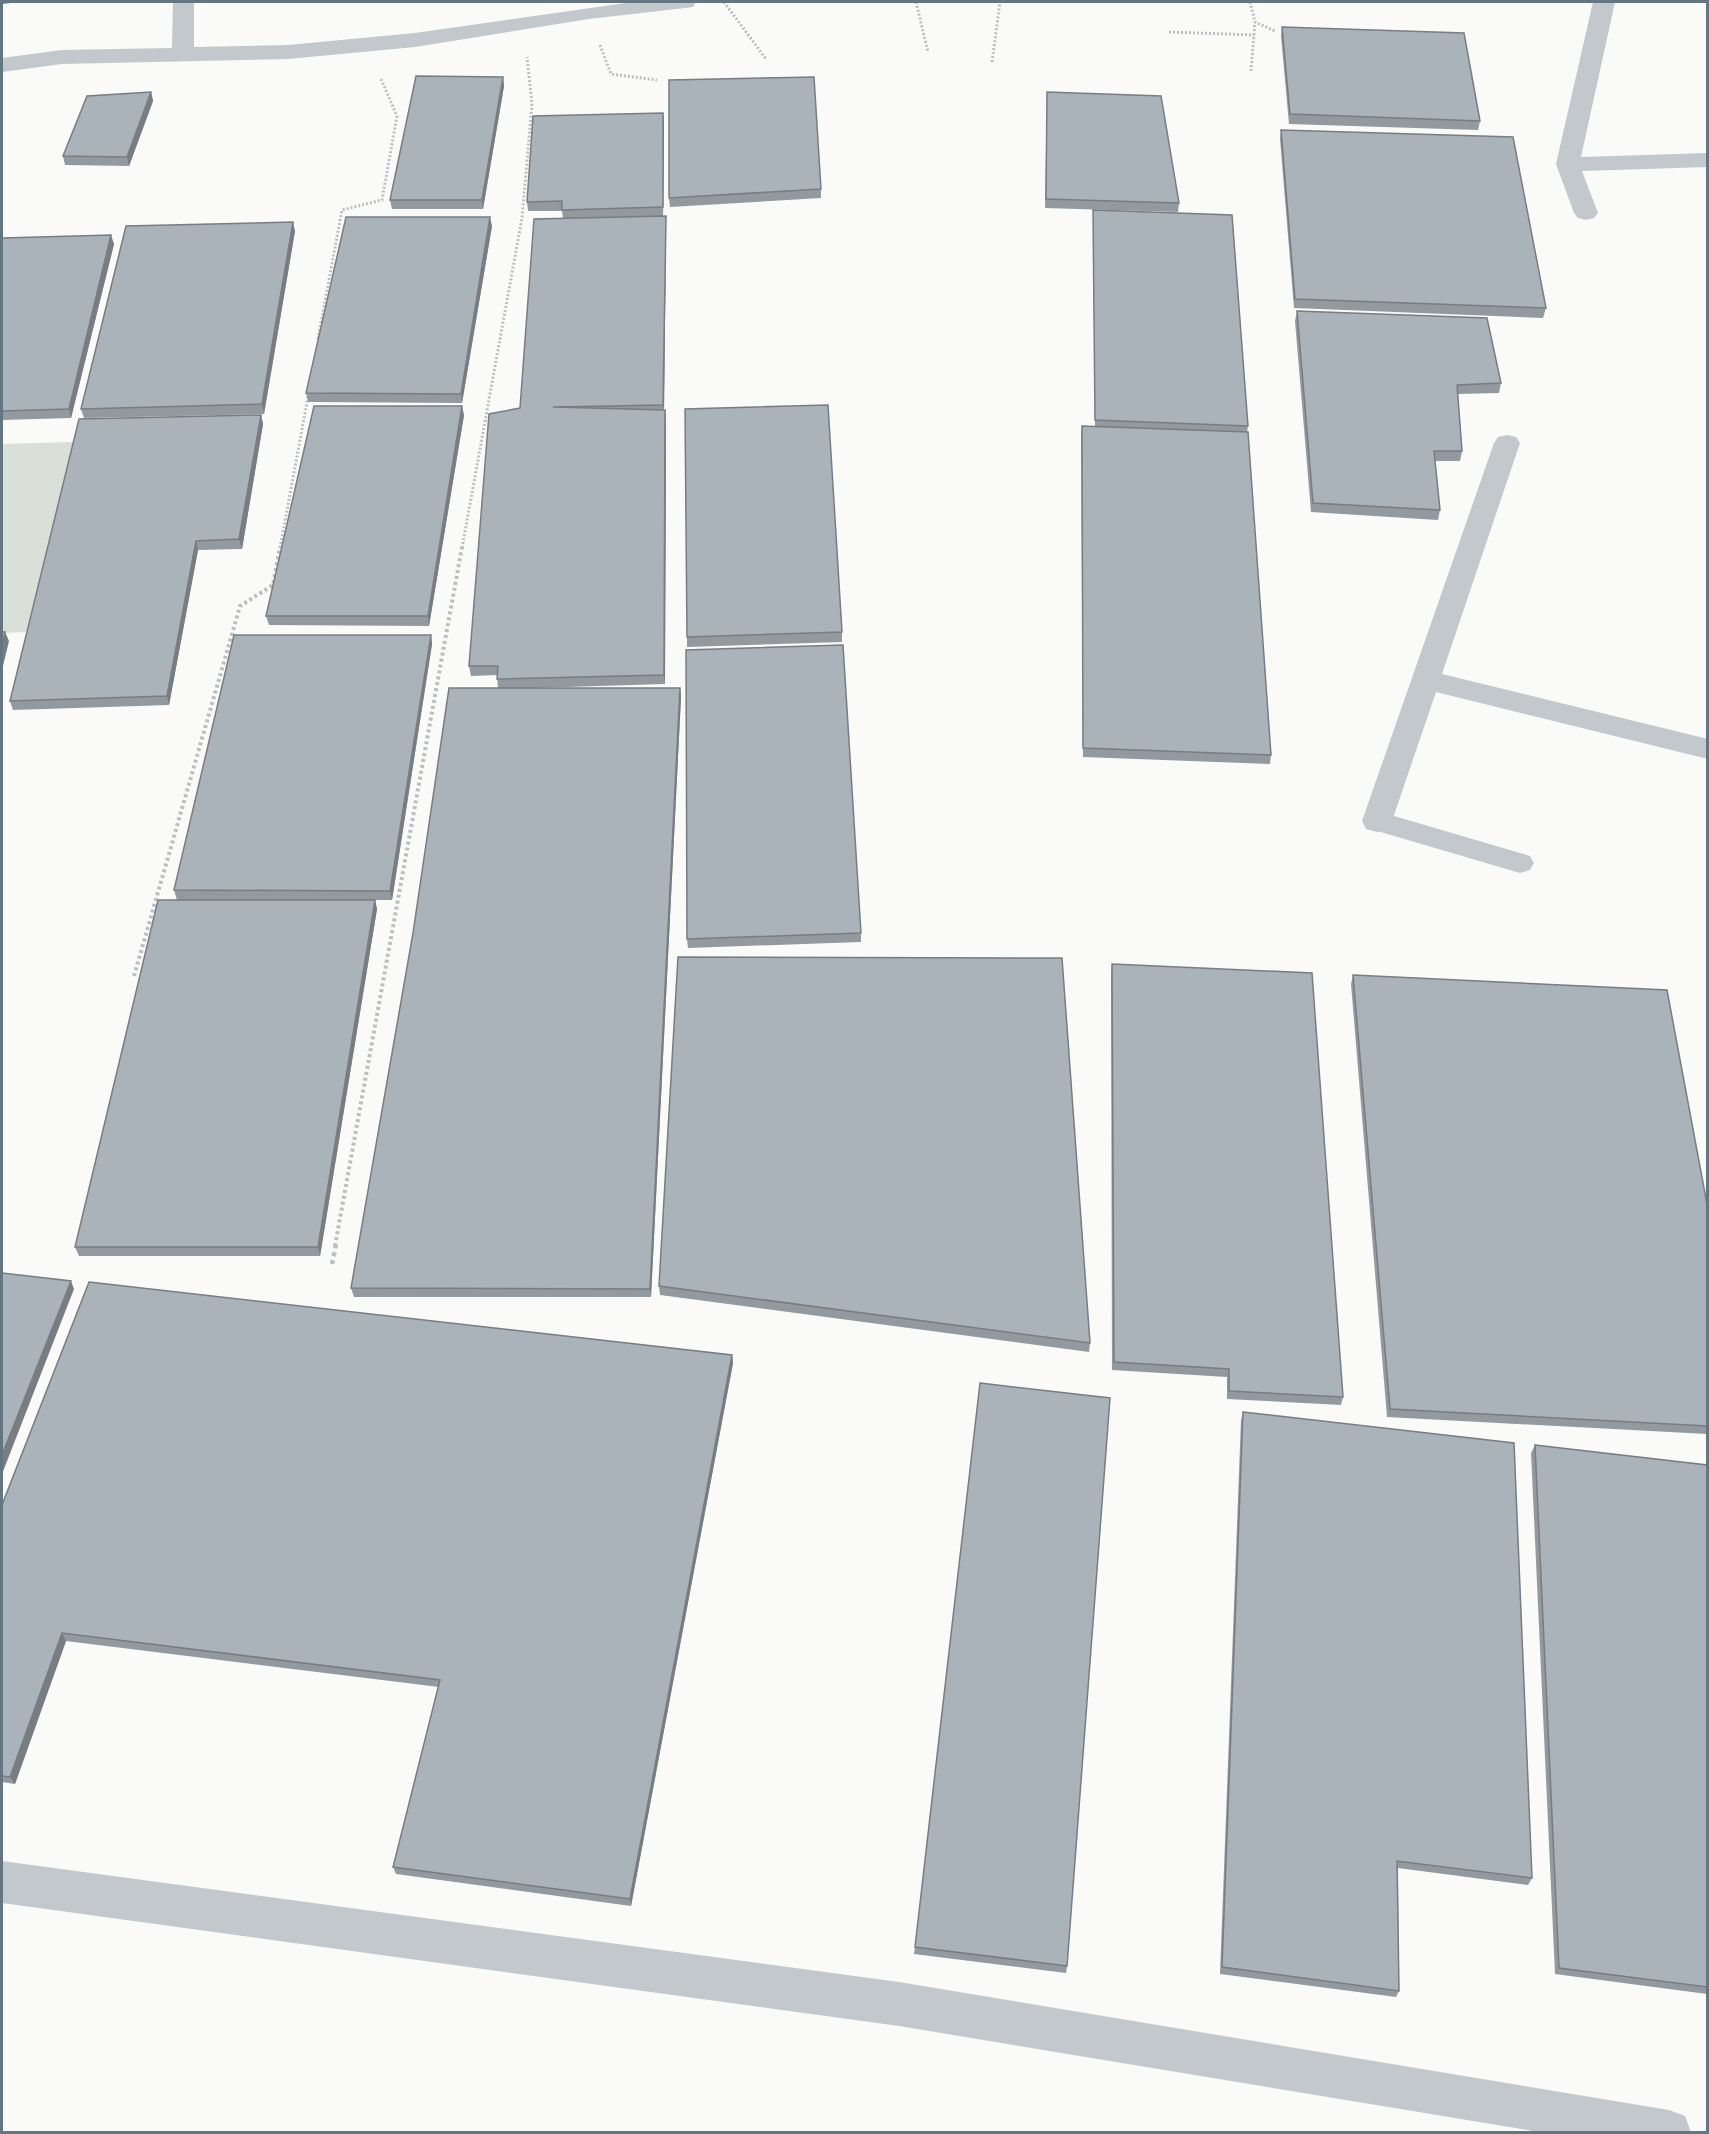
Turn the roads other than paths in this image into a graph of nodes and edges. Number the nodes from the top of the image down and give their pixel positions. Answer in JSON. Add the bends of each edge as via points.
{"nodes":[{"id":1,"x":183,"y":2,"type":"edge"},
{"id":2,"x":518,"y":2,"type":"edge"},
{"id":3,"x":685,"y":2,"type":"edge"},
{"id":4,"x":1604,"y":2,"type":"edge"},
{"id":5,"x":524,"y":23,"type":"junction"},
{"id":6,"x":183,"y":55,"type":"junction"},
{"id":7,"x":2,"y":65,"type":"edge"},
{"id":8,"x":1707,"y":160,"type":"edge"},
{"id":9,"x":1568,"y":164,"type":"junction"},
{"id":10,"x":1586,"y":213,"type":"dead end"},
{"id":11,"x":1507,"y":443,"type":"dead end"},
{"id":12,"x":1425,"y":680,"type":"junction"},
{"id":13,"x":1707,"y":749,"type":"edge"},
{"id":14,"x":1377,"y":821,"type":"joint"},
{"id":15,"x":1520,"y":863,"type":"dead end"},
{"id":16,"x":2,"y":1882,"type":"edge"},
{"id":17,"x":1669,"y":2133,"type":"edge"}],
"edges":[{"from":1,"to":6,"type":"street"},
{"from":2,"to":5,"type":"street"},
{"from":3,"to":5,"type":"street"},
{"from":4,"to":9,"type":"street"},
{"from":5,"to":6,"type":"street","via":[[366,45]]},
{"from":6,"to":7,"type":"street","via":[[62,57]]},
{"from":8,"to":9,"type":"street"},
{"from":9,"to":10,"type":"street"},
{"from":11,"to":12,"type":"street"},
{"from":12,"to":13,"type":"street"},
{"from":12,"to":14,"type":"street"},
{"from":14,"to":15,"type":"lane"},
{"from":16,"to":17,"type":"street","via":[[899,2004]]}]}
